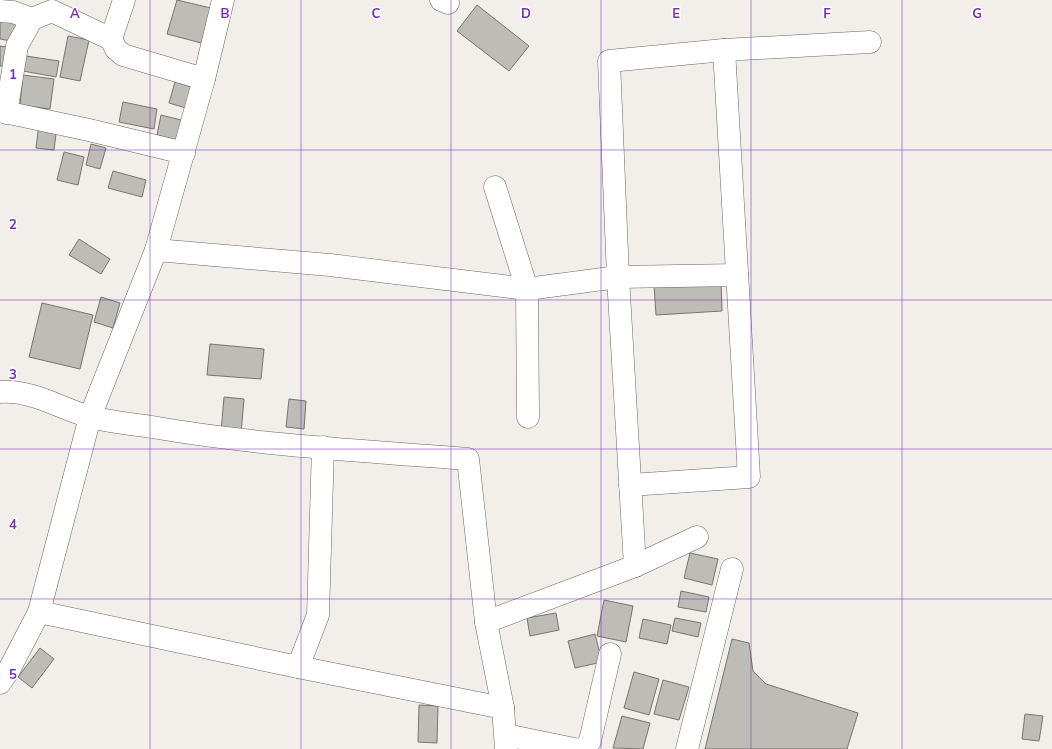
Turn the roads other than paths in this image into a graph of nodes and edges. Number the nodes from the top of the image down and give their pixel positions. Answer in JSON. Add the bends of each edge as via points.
{"nodes":[{"id":1,"x":124,"y":0,"type":"edge"},
{"id":2,"x":223,"y":0,"type":"edge"},
{"id":3,"x":46,"y":10,"type":"edge"},
{"id":4,"x":0,"y":11,"type":"edge"},
{"id":5,"x":111,"y":39,"type":"junction"},
{"id":6,"x":870,"y":42,"type":"dead end"},
{"id":7,"x":8,"y":45,"type":"edge"},
{"id":8,"x":724,"y":50,"type":"junction"},
{"id":9,"x":204,"y":79,"type":"junction"},
{"id":10,"x":3,"y":112,"type":"edge"},
{"id":11,"x":184,"y":153,"type":"junction"},
{"id":12,"x":495,"y":187,"type":"dead end"},
{"id":13,"x":156,"y":250,"type":"junction"},
{"id":14,"x":737,"y":275,"type":"junction"},
{"id":15,"x":618,"y":277,"type":"junction"},
{"id":16,"x":527,"y":289,"type":"junction"},
{"id":17,"x":0,"y":392,"type":"edge"},
{"id":18,"x":90,"y":417,"type":"junction"},
{"id":19,"x":528,"y":417,"type":"dead end"},
{"id":20,"x":323,"y":447,"type":"junction"},
{"id":21,"x":630,"y":485,"type":"junction"},
{"id":22,"x":697,"y":537,"type":"dead end"},
{"id":23,"x":635,"y":566,"type":"junction"},
{"id":24,"x":732,"y":568,"type":"dead end"},
{"id":25,"x":39,"y":612,"type":"junction"},
{"id":26,"x":486,"y":622,"type":"junction"},
{"id":27,"x":610,"y":654,"type":"dead end"},
{"id":28,"x":298,"y":667,"type":"junction"},
{"id":29,"x":0,"y":683,"type":"edge"},
{"id":30,"x":503,"y":708,"type":"junction"},
{"id":31,"x":506,"y":742,"type":"edge"},
{"id":32,"x":574,"y":749,"type":"edge"},
{"id":33,"x":580,"y":749,"type":"edge"},
{"id":34,"x":687,"y":749,"type":"edge"}],
"edges":[{"from":1,"to":5,"type":"street"},
{"from":2,"to":9,"type":"street"},
{"from":3,"to":4,"type":"street"},
{"from":3,"to":5,"type":"street"},
{"from":3,"to":7,"type":"street"},
{"from":5,"to":9,"type":"street","via":[[124,55]]},
{"from":6,"to":8,"type":"street"},
{"from":7,"to":10,"type":"street"},
{"from":8,"to":14,"type":"street"},
{"from":8,"to":15,"type":"street","via":[[609,61]]},
{"from":9,"to":11,"type":"street"},
{"from":10,"to":11,"type":"street"},
{"from":11,"to":13,"type":"street"},
{"from":12,"to":16,"type":"street"},
{"from":13,"to":16,"type":"street","via":[[330,265]]},
{"from":13,"to":18,"type":"street"},
{"from":14,"to":15,"type":"street"},
{"from":14,"to":21,"type":"street","via":[[749,476]]},
{"from":15,"to":16,"type":"street"},
{"from":15,"to":21,"type":"street"},
{"from":16,"to":19,"type":"street"},
{"from":17,"to":18,"type":"street","via":[[18,392],[38,397]]},
{"from":18,"to":20,"type":"street","via":[[183,433]]},
{"from":18,"to":25,"type":"street"},
{"from":20,"to":26,"type":"street","via":[[468,459]]},
{"from":20,"to":28,"type":"street","via":[[318,615]]},
{"from":21,"to":23,"type":"street"},
{"from":22,"to":23,"type":"street"},
{"from":23,"to":26,"type":"street"},
{"from":24,"to":34,"type":"street"},
{"from":25,"to":28,"type":"street"},
{"from":25,"to":29,"type":"street"},
{"from":26,"to":30,"type":"street"},
{"from":27,"to":33,"type":"street","via":[[590,741],[585,748]]},
{"from":28,"to":30,"type":"street"},
{"from":30,"to":31,"type":"street"},
{"from":31,"to":32,"type":"street"}]}
